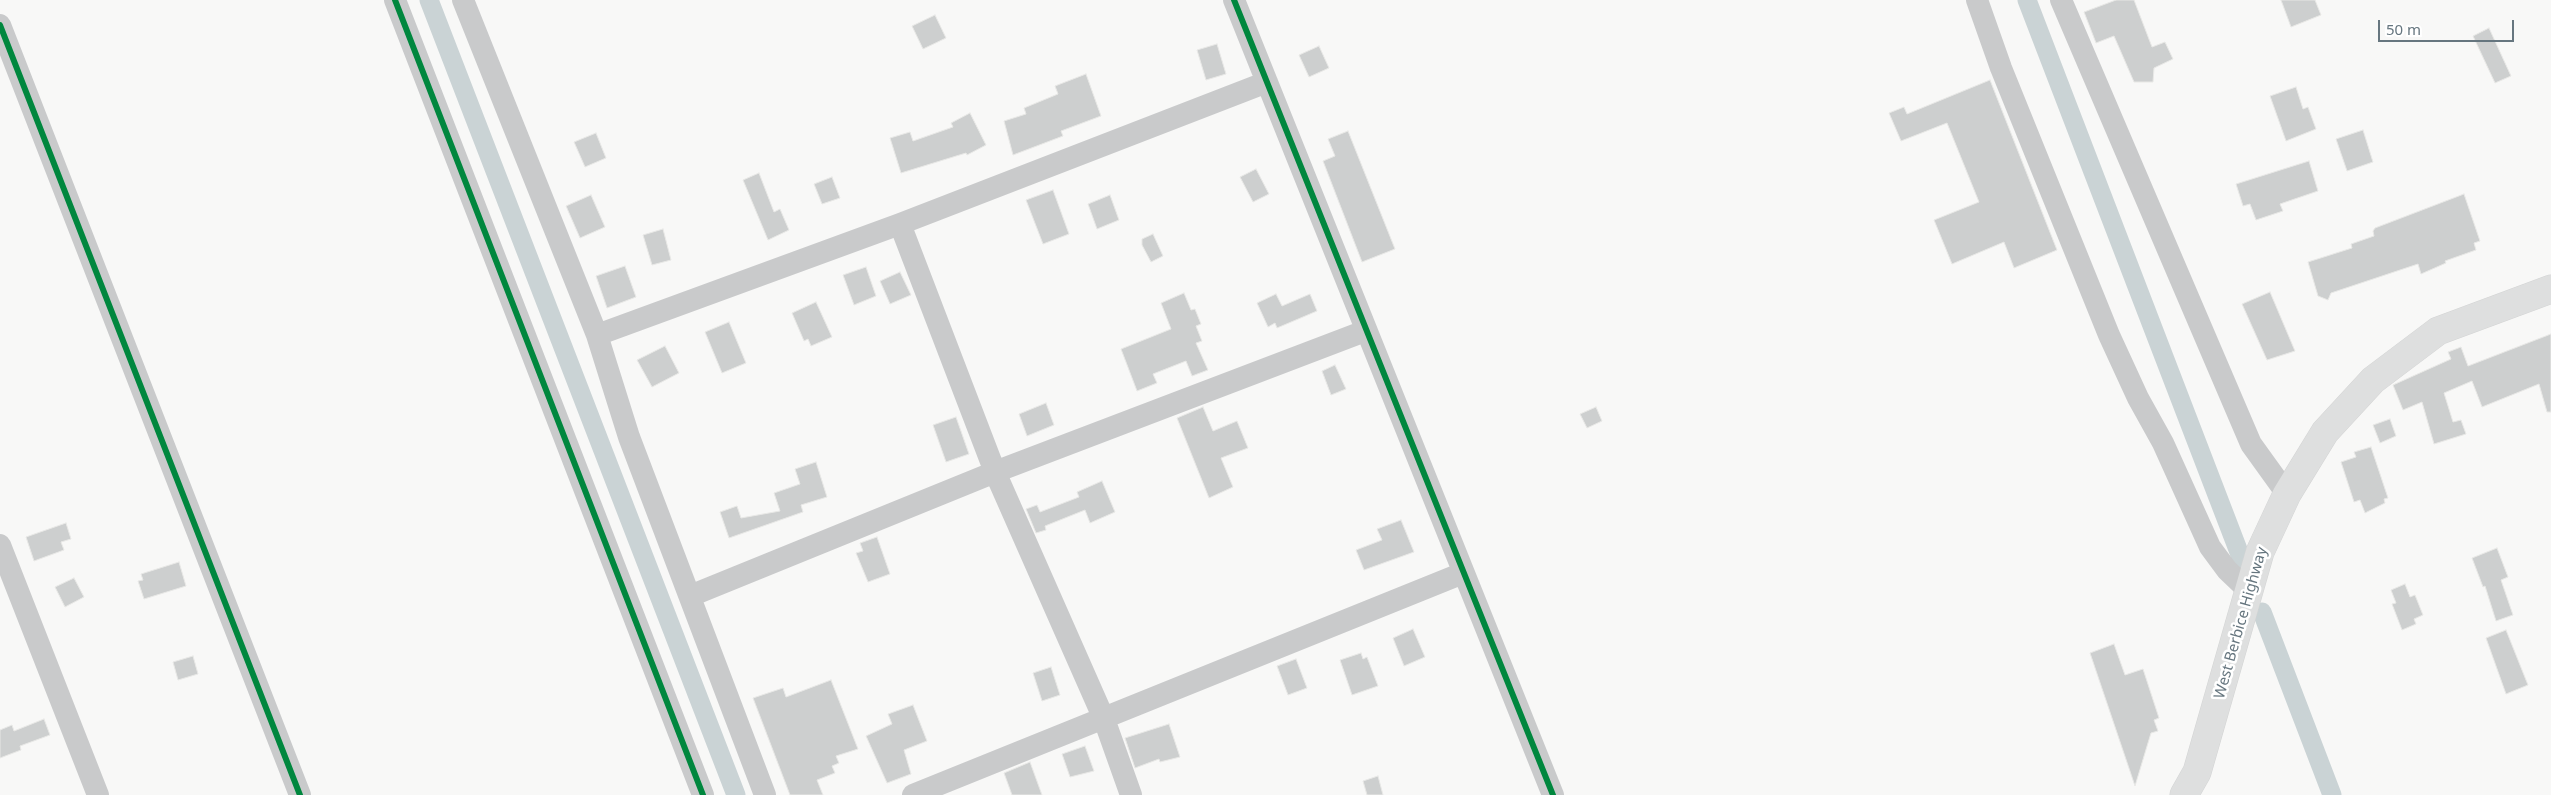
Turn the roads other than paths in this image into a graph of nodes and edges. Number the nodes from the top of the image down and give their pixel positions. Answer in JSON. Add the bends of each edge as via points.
{"nodes":[{"id":1,"x":395,"y":0,"type":"edge"},
{"id":2,"x":463,"y":0,"type":"edge"},
{"id":3,"x":1234,"y":0,"type":"edge"},
{"id":4,"x":1977,"y":0,"type":"edge"},
{"id":5,"x":2061,"y":0,"type":"edge"},
{"id":6,"x":0,"y":25,"type":"edge"},
{"id":7,"x":1267,"y":82,"type":"junction"},
{"id":8,"x":900,"y":224,"type":"junction"},
{"id":9,"x":2551,"y":289,"type":"edge"},
{"id":10,"x":1366,"y":331,"type":"junction"},
{"id":11,"x":597,"y":335,"type":"junction"},
{"id":12,"x":995,"y":472,"type":"junction"},
{"id":13,"x":2287,"y":494,"type":"junction"},
{"id":14,"x":0,"y":545,"type":"edge"},
{"id":15,"x":1463,"y":573,"type":"junction"},
{"id":16,"x":2249,"y":591,"type":"junction"},
{"id":17,"x":690,"y":596,"type":"junction"},
{"id":18,"x":1104,"y":719,"type":"junction"},
{"id":19,"x":98,"y":795,"type":"edge"},
{"id":20,"x":300,"y":795,"type":"edge"},
{"id":21,"x":703,"y":795,"type":"edge"},
{"id":22,"x":766,"y":795,"type":"edge"},
{"id":23,"x":913,"y":795,"type":"edge"},
{"id":24,"x":1131,"y":795,"type":"edge"},
{"id":25,"x":1553,"y":795,"type":"edge"},
{"id":26,"x":2184,"y":795,"type":"edge"}],
"edges":[{"from":1,"to":21,"type":"street"},
{"from":2,"to":11,"type":"street"},
{"from":3,"to":7,"type":"street"},
{"from":4,"to":16,"type":"street","via":[[2109,335],[2210,547],[2227,570]]},
{"from":5,"to":13,"type":"street","via":[[2251,444]]},
{"from":6,"to":20,"type":"street"},
{"from":7,"to":8,"type":"street"},
{"from":7,"to":10,"type":"street"},
{"from":8,"to":11,"type":"street"},
{"from":8,"to":12,"type":"street"},
{"from":9,"to":13,"type":"main road","name":"West Berbice Highway","via":[[2438,331],[2373,380],[2324,432]]},
{"from":10,"to":12,"type":"street"},
{"from":10,"to":15,"type":"street"},
{"from":11,"to":17,"type":"street","via":[[629,437]]},
{"from":12,"to":17,"type":"street"},
{"from":12,"to":18,"type":"street"},
{"from":13,"to":16,"type":"main road","name":"West Berbice Highway","via":[[2260,552]]},
{"from":14,"to":19,"type":"street"},
{"from":15,"to":18,"type":"street"},
{"from":15,"to":25,"type":"street"},
{"from":16,"to":26,"type":"main road","name":"West Berbice Highway","via":[[2197,772]]},
{"from":17,"to":22,"type":"street"},
{"from":18,"to":23,"type":"street"},
{"from":18,"to":24,"type":"street"}]}
